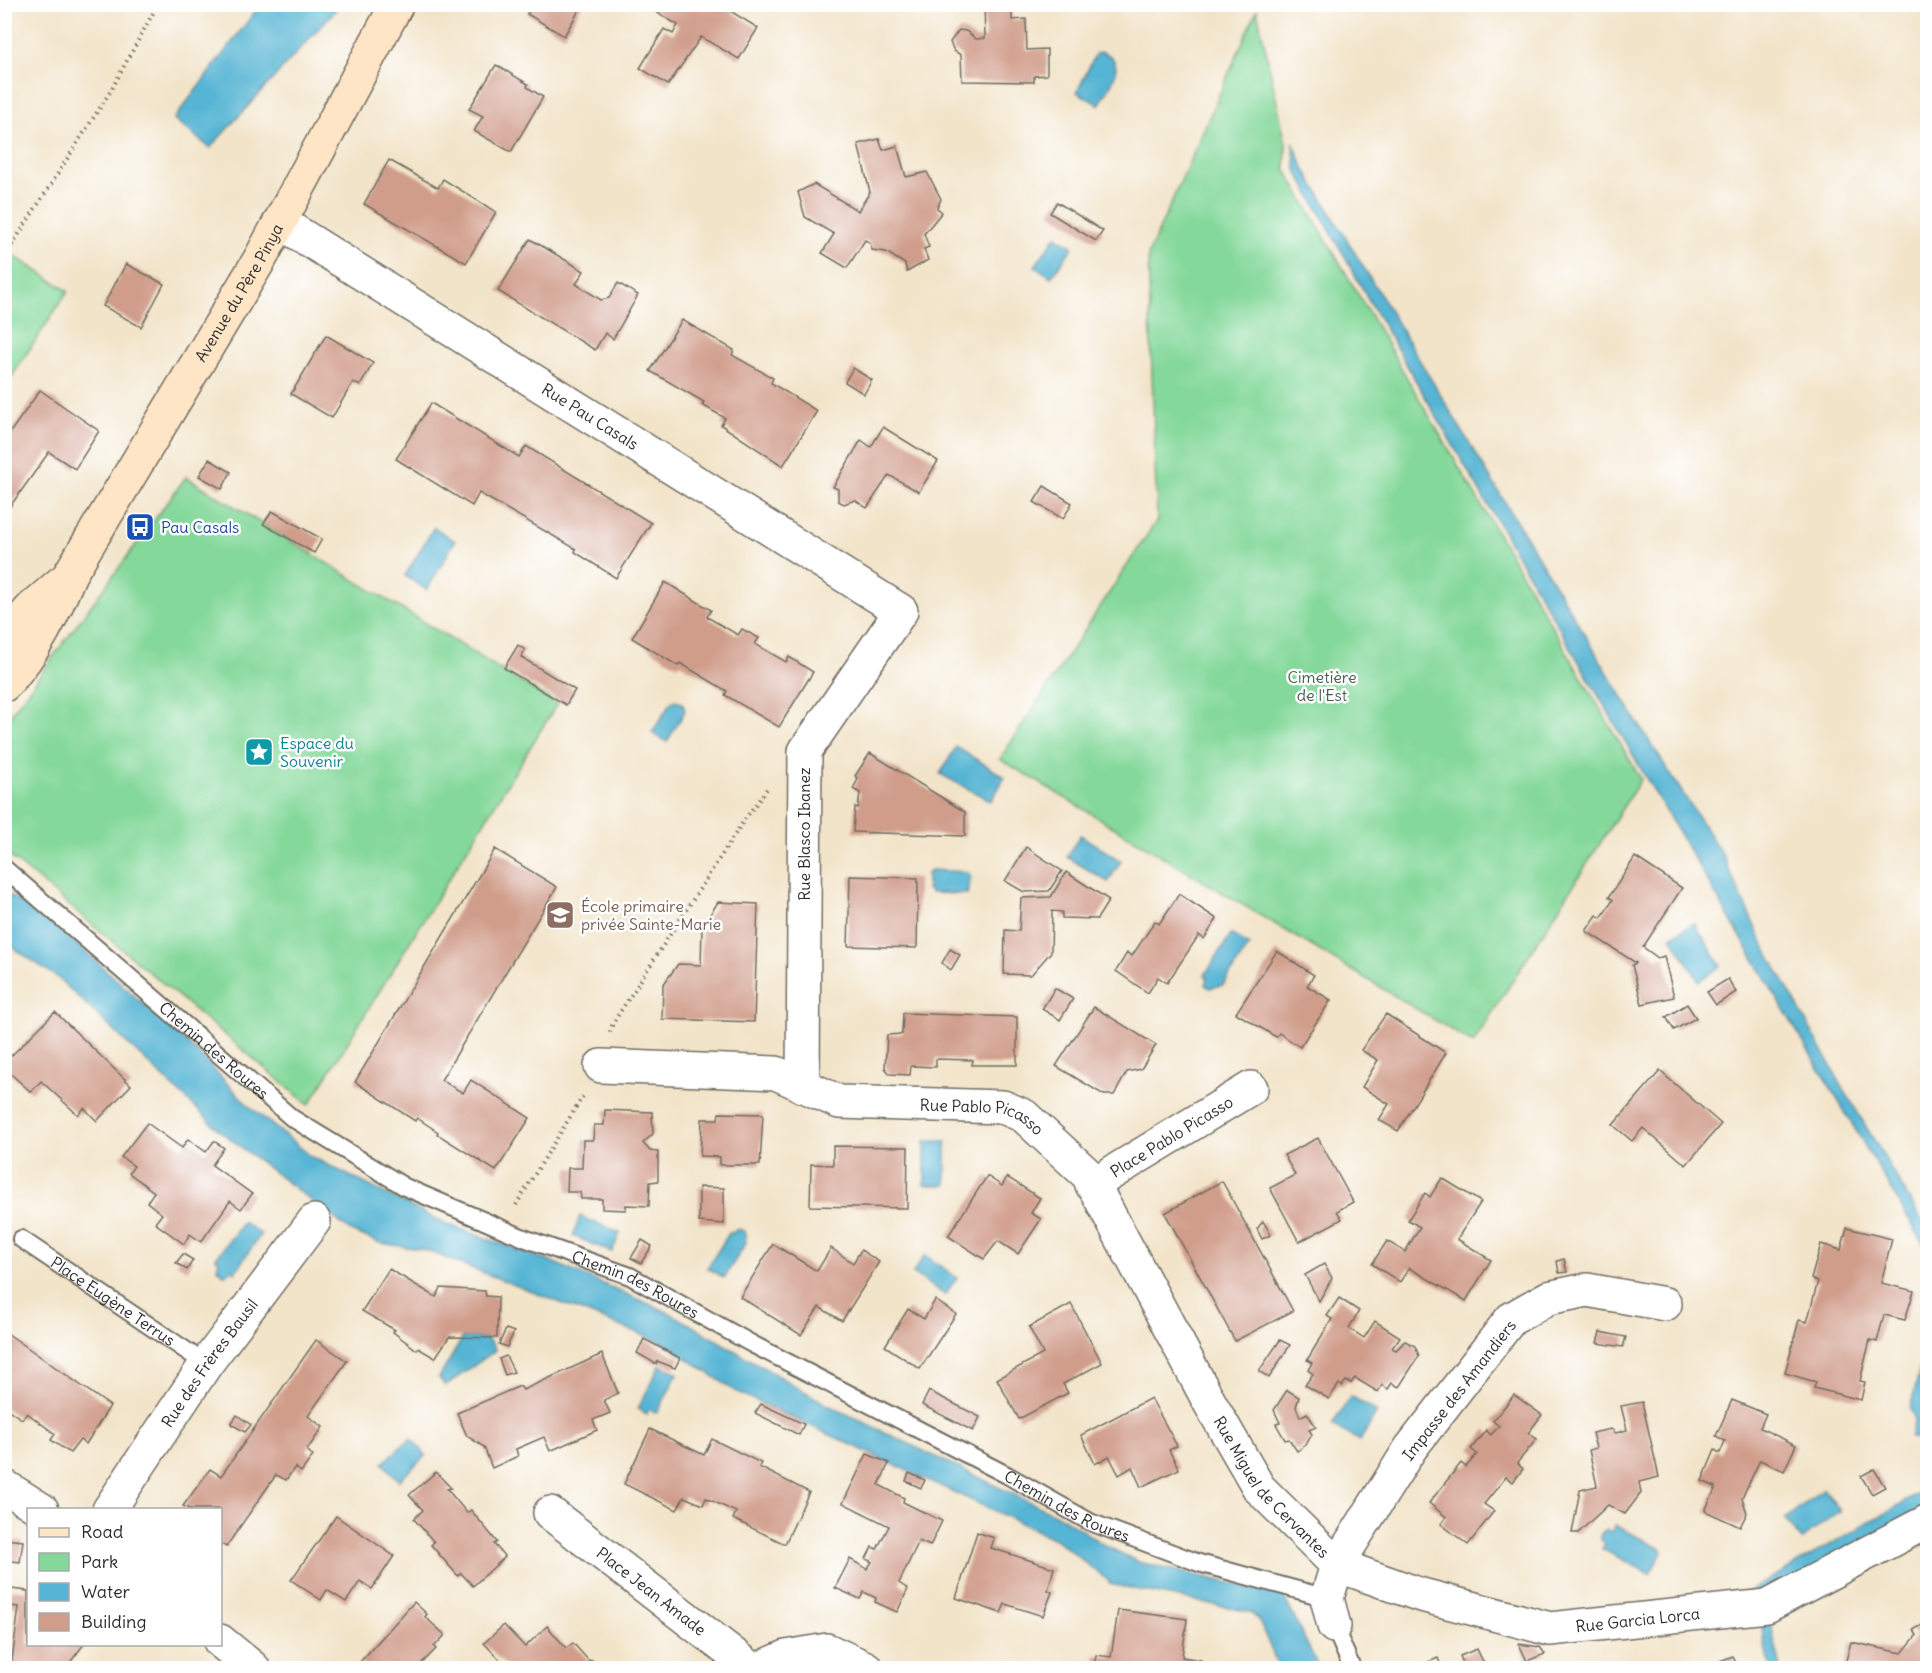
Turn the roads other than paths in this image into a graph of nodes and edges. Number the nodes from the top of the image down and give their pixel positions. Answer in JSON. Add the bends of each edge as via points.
{"nodes":[{"id":1,"x":398,"y":4,"type":"edge"},
{"id":2,"x":280,"y":222,"type":"junction"},
{"id":3,"x":70,"y":574,"type":"junction"},
{"id":4,"x":901,"y":611,"type":"joint"},
{"id":5,"x":18,"y":617,"type":"edge"},
{"id":6,"x":4,"y":639,"type":"edge"},
{"id":7,"x":4,"y":685,"type":"edge"},
{"id":8,"x":4,"y":868,"type":"edge"},
{"id":9,"x":601,"y":1066,"type":"road end"},
{"id":10,"x":803,"y":1086,"type":"junction"},
{"id":11,"x":1251,"y":1088,"type":"dead end"},
{"id":12,"x":1092,"y":1185,"type":"junction"},
{"id":13,"x":314,"y":1221,"type":"dead end"},
{"id":14,"x":21,"y":1239,"type":"dead end"},
{"id":15,"x":1665,"y":1304,"type":"dead end"},
{"id":16,"x":206,"y":1364,"type":"junction"},
{"id":17,"x":1211,"y":1406,"type":"joint"},
{"id":18,"x":4,"y":1486,"type":"edge"},
{"id":19,"x":40,"y":1508,"type":"edge"},
{"id":20,"x":110,"y":1508,"type":"edge"},
{"id":21,"x":550,"y":1513,"type":"dead end"},
{"id":22,"x":1928,"y":1521,"type":"edge"},
{"id":23,"x":1337,"y":1565,"type":"junction"},
{"id":24,"x":1330,"y":1612,"type":"junction"},
{"id":25,"x":222,"y":1643,"type":"edge"},
{"id":26,"x":253,"y":1668,"type":"edge"},
{"id":27,"x":751,"y":1668,"type":"edge"},
{"id":28,"x":761,"y":1668,"type":"edge"},
{"id":29,"x":866,"y":1668,"type":"edge"},
{"id":30,"x":1352,"y":1668,"type":"edge"}],
"edges":[{"from":1,"to":2,"type":"main road","name":"Avenue du Père Pinya"},
{"from":2,"to":3,"type":"main road","name":"Avenue du Père Pinya","via":[[197,367]]},
{"from":2,"to":4,"type":"street","name":"Rue Pau Casals"},
{"from":3,"to":5,"type":"main road","name":"Avenue du Père Pinya"},
{"from":3,"to":7,"type":"main road","name":"Avenue du Père Pinya","via":[[49,624]]},
{"from":4,"to":10,"type":"street","name":"Rue Blasco Ibanez","via":[[804,751]]},
{"from":5,"to":6,"type":"main road","name":"Avenue du Père Pinya"},
{"from":8,"to":24,"type":"lane","name":"Chemin des Roures","via":[[292,1118],[405,1187],[630,1276],[1090,1521]]},
{"from":9,"to":10,"type":"street","name":"Rue Pablo Picasso","via":[[776,1073]]},
{"from":10,"to":12,"type":"street","name":"Rue Pablo Picasso","via":[[839,1102],[1003,1107],[1024,1116],[1088,1175]]},
{"from":11,"to":12,"type":"street","name":"Place Pablo Picasso"},
{"from":12,"to":17,"type":"street","name":"Rue Pablo Picasso"},
{"from":13,"to":16,"type":"street","name":"Rue des Frères Bausil"},
{"from":14,"to":16,"type":"lane","name":"Place Eugène Terrus"},
{"from":15,"to":23,"type":"street","name":"Impasse des Amandiers","via":[[1587,1290],[1548,1298],[1511,1319],[1410,1449]]},
{"from":16,"to":20,"type":"street","name":"Rue des Frères Bausil"},
{"from":17,"to":23,"type":"street","name":"Rue Miguel de Cervantes","via":[[1259,1488]]},
{"from":18,"to":19,"type":"street"},
{"from":21,"to":27,"type":"street","name":"Place Jean Amade"},
{"from":22,"to":23,"type":"street","name":"Rue Garcia Lorca","via":[[1767,1606],[1550,1629],[1418,1594]]},
{"from":23,"to":24,"type":"street","name":"Rue Miguel de Cervantes"},
{"from":24,"to":30,"type":"lane"},
{"from":25,"to":26,"type":"street"},
{"from":28,"to":29,"type":"street","via":[[786,1657],[827,1650]]}]}
